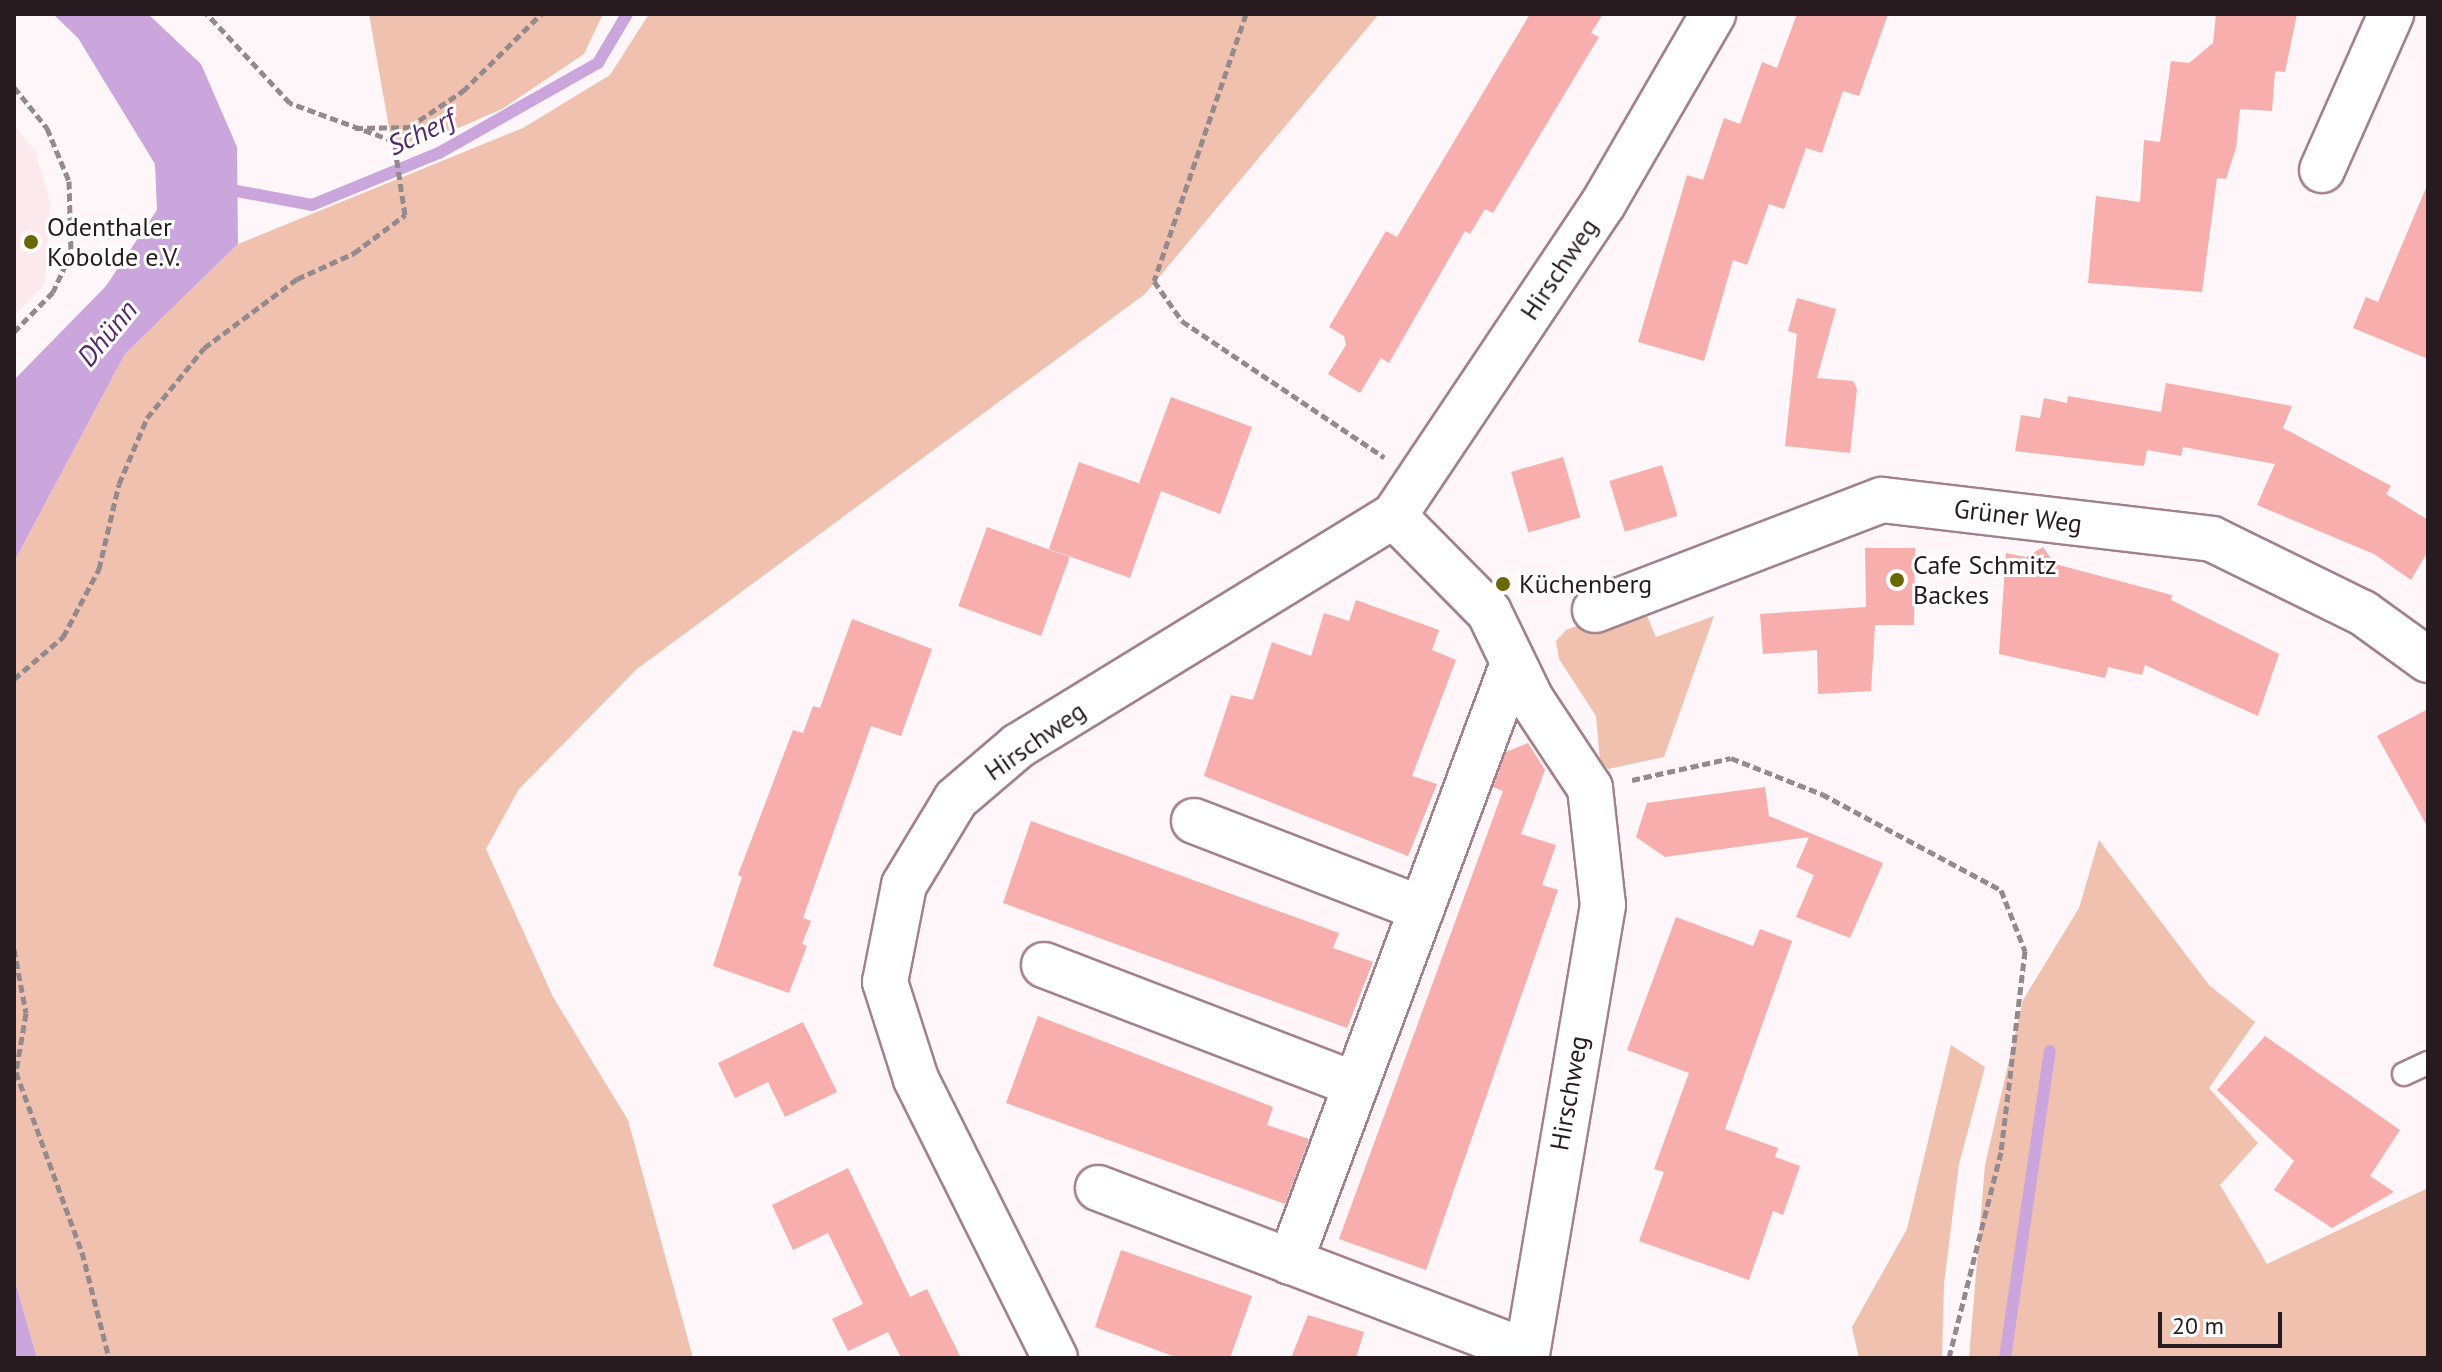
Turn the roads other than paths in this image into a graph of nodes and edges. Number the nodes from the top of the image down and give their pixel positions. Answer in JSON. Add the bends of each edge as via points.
{"nodes":[{"id":1,"x":1713,"y":14,"type":"edge"},
{"id":2,"x":2391,"y":14,"type":"edge"},
{"id":3,"x":2322,"y":170,"type":"dead end"},
{"id":4,"x":1394,"y":516,"type":"junction"},
{"id":5,"x":1595,"y":610,"type":"dead end"},
{"id":6,"x":2428,"y":660,"type":"edge"},
{"id":7,"x":1513,"y":663,"type":"junction"},
{"id":8,"x":1194,"y":821,"type":"dead end"},
{"id":9,"x":1422,"y":909,"type":"junction"},
{"id":10,"x":1044,"y":965,"type":"dead end"},
{"id":11,"x":2428,"y":1063,"type":"edge"},
{"id":12,"x":2404,"y":1074,"type":"dead end"},
{"id":13,"x":1356,"y":1085,"type":"junction"},
{"id":14,"x":1098,"y":1188,"type":"dead end"},
{"id":15,"x":1290,"y":1262,"type":"junction"},
{"id":16,"x":1526,"y":1355,"type":"edge"},
{"id":17,"x":1055,"y":1358,"type":"edge"}],
"edges":[{"from":1,"to":4,"type":"street","name":"Hirschweg","via":[[1603,204]]},
{"from":2,"to":3,"type":"street"},
{"from":4,"to":7,"type":"street","name":"Hirschweg","via":[[1489,612]]},
{"from":4,"to":17,"type":"street","name":"Hirschweg","via":[[1018,746],[956,799],[904,885],[885,982],[916,1079]]},
{"from":5,"to":6,"type":"street","name":"Grüner Weg","via":[[1882,500],[2212,539],[2363,613]]},
{"from":7,"to":9,"type":"street"},
{"from":7,"to":16,"type":"street","name":"Hirschweg","via":[[1590,788],[1603,905]]},
{"from":8,"to":9,"type":"street"},
{"from":9,"to":13,"type":"street"},
{"from":10,"to":13,"type":"street"},
{"from":11,"to":12,"type":"lane"},
{"from":13,"to":15,"type":"street"},
{"from":14,"to":15,"type":"street","name":"Hirschweg"},
{"from":15,"to":16,"type":"street","name":"Hirschweg"}]}
